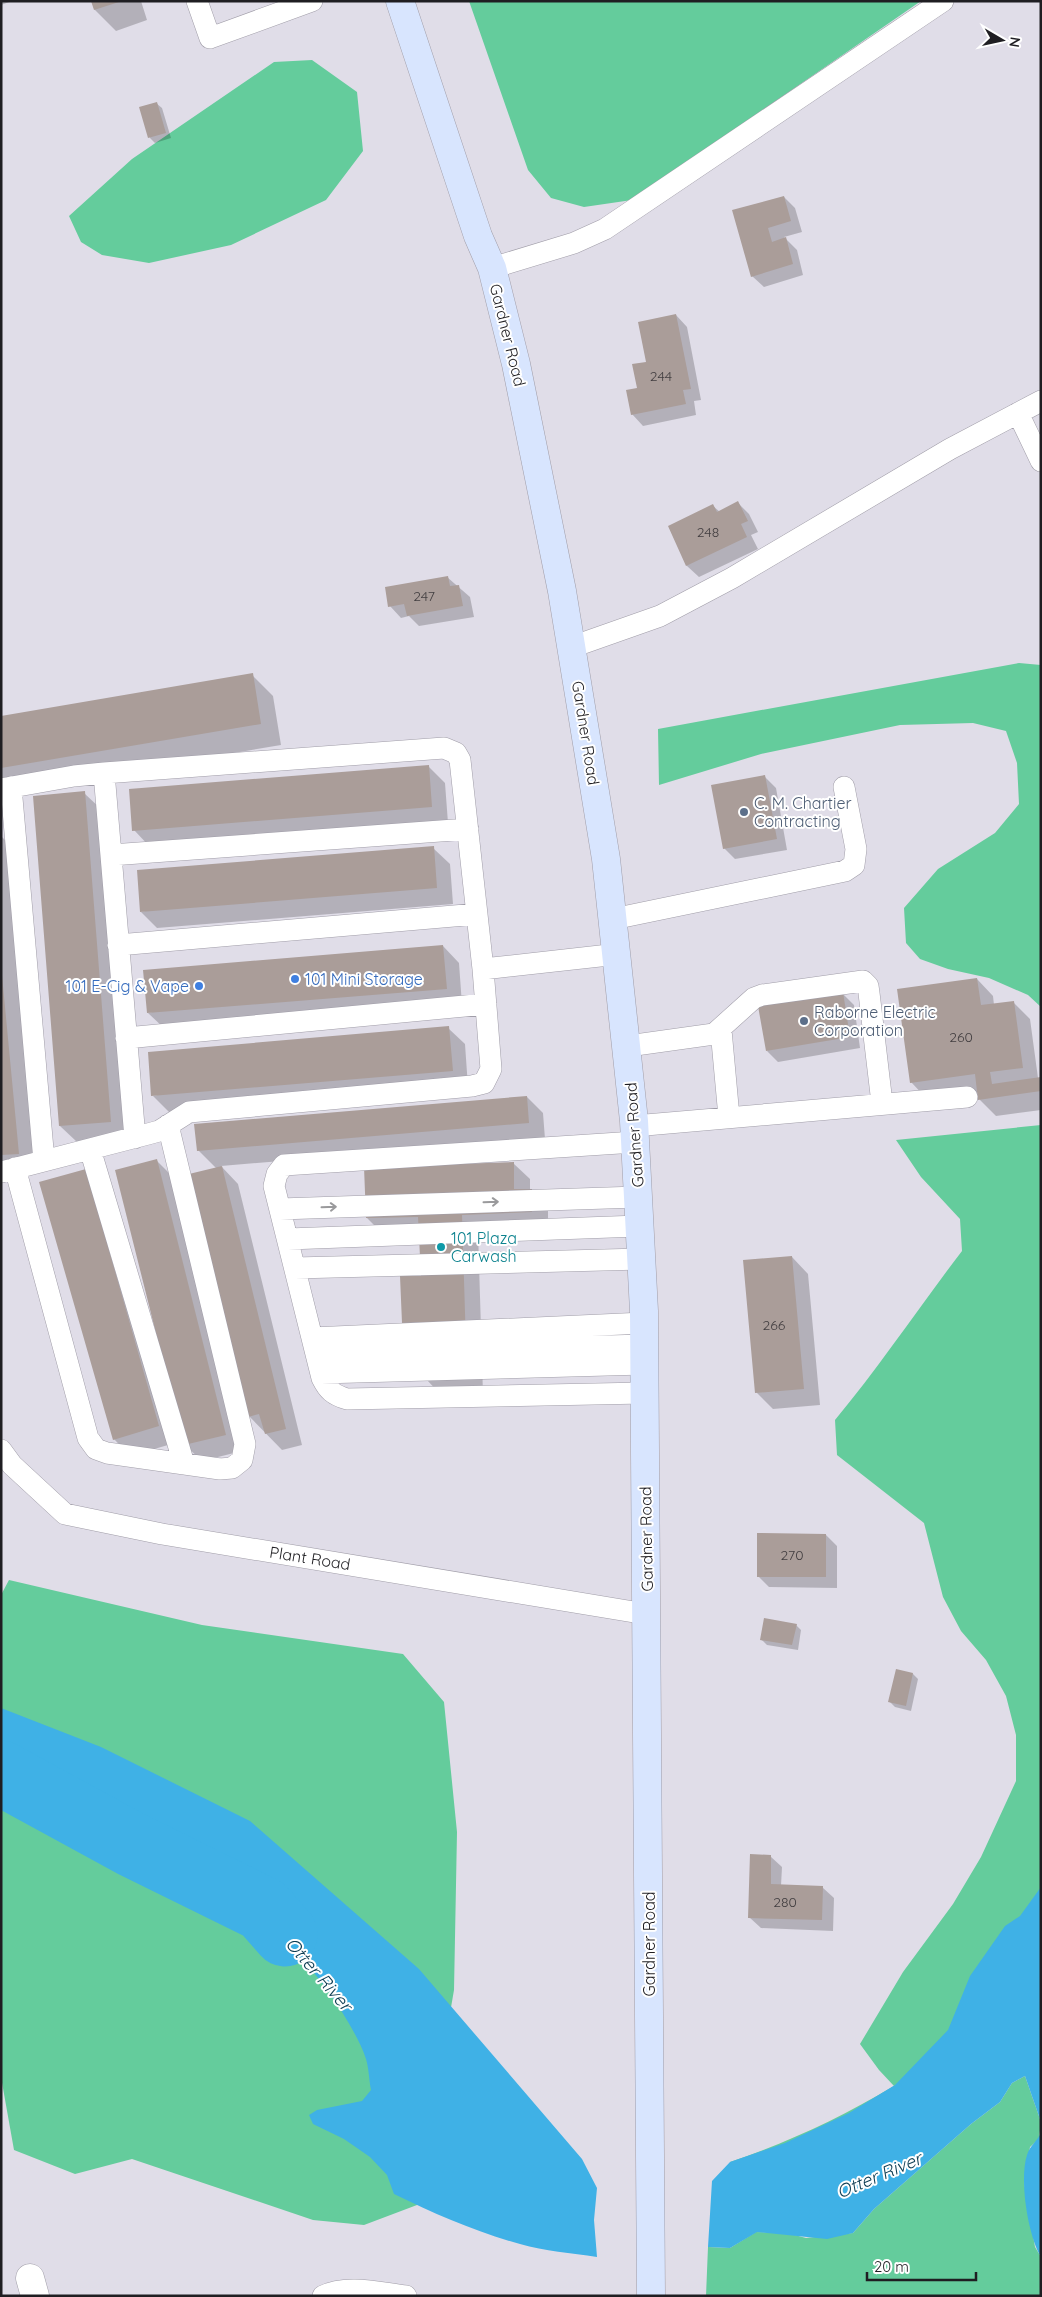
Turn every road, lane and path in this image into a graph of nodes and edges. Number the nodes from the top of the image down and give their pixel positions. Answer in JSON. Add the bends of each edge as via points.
{"nodes":[{"id":1,"x":197,"y":1,"type":"edge"},
{"id":2,"x":312,"y":1,"type":"edge"},
{"id":3,"x":400,"y":1,"type":"edge"},
{"id":4,"x":943,"y":1,"type":"edge"},
{"id":5,"x":291,"y":5,"type":"edge"},
{"id":6,"x":492,"y":268,"type":"junction"},
{"id":7,"x":1041,"y":401,"type":"edge"},
{"id":8,"x":1018,"y":413,"type":"junction"},
{"id":9,"x":1041,"y":461,"type":"edge"},
{"id":10,"x":572,"y":647,"type":"junction"},
{"id":11,"x":104,"y":773,"type":"junction"},
{"id":12,"x":844,"y":786,"type":"dead end"},
{"id":13,"x":6,"y":788,"type":"edge"},
{"id":14,"x":468,"y":829,"type":"junction"},
{"id":15,"x":111,"y":855,"type":"junction"},
{"id":16,"x":477,"y":914,"type":"junction"},
{"id":17,"x":613,"y":920,"type":"junction"},
{"id":18,"x":118,"y":946,"type":"junction"},
{"id":19,"x":618,"y":954,"type":"junction"},
{"id":20,"x":483,"y":969,"type":"junction"},
{"id":21,"x":486,"y":1004,"type":"junction"},
{"id":22,"x":721,"y":1030,"type":"junction"},
{"id":23,"x":126,"y":1038,"type":"junction"},
{"id":24,"x":628,"y":1046,"type":"junction"},
{"id":25,"x":967,"y":1096,"type":"dead end"},
{"id":26,"x":882,"y":1103,"type":"junction"},
{"id":27,"x":729,"y":1117,"type":"junction"},
{"id":28,"x":168,"y":1125,"type":"junction"},
{"id":29,"x":635,"y":1134,"type":"junction"},
{"id":30,"x":135,"y":1138,"type":"junction"},
{"id":31,"x":90,"y":1149,"type":"junction"},
{"id":32,"x":44,"y":1161,"type":"junction"},
{"id":33,"x":8,"y":1170,"type":"edge"},
{"id":34,"x":638,"y":1197,"type":"junction"},
{"id":35,"x":280,"y":1209,"type":"junction"},
{"id":36,"x":640,"y":1226,"type":"junction"},
{"id":37,"x":288,"y":1239,"type":"junction"},
{"id":38,"x":642,"y":1259,"type":"junction"},
{"id":39,"x":295,"y":1268,"type":"junction"},
{"id":40,"x":644,"y":1344,"type":"junction"},
{"id":41,"x":316,"y":1355,"type":"junction"},
{"id":42,"x":644,"y":1393,"type":"junction"},
{"id":43,"x":1,"y":1450,"type":"edge"},
{"id":44,"x":184,"y":1464,"type":"junction"},
{"id":45,"x":646,"y":1614,"type":"junction"},
{"id":46,"x":323,"y":2296,"type":"edge"},
{"id":47,"x":406,"y":2296,"type":"edge"},
{"id":48,"x":651,"y":2296,"type":"edge"}],
"edges":[{"from":1,"to":5,"type":"lane","via":[[210,38]]},
{"from":2,"to":5,"type":"lane"},
{"from":3,"to":6,"type":"main road","name":"Gardner Road","via":[[478,236]]},
{"from":4,"to":6,"type":"lane","via":[[605,229],[574,243]]},
{"from":6,"to":10,"type":"main road","name":"Gardner Road","via":[[538,463]]},
{"from":7,"to":8,"type":"lane"},
{"from":8,"to":9,"type":"lane"},
{"from":8,"to":10,"type":"lane","via":[[660,616]]},
{"from":10,"to":17,"type":"main road","name":"Gardner Road"},
{"from":11,"to":13,"type":"lane"},
{"from":11,"to":14,"type":"lane","via":[[444,748],[456,753],[460,760]]},
{"from":11,"to":15,"type":"lane"},
{"from":12,"to":17,"type":"lane","via":[[856,849],[854,865],[846,871]]},
{"from":13,"to":32,"type":"lane"},
{"from":14,"to":15,"type":"lane"},
{"from":14,"to":16,"type":"lane"},
{"from":15,"to":18,"type":"lane"},
{"from":16,"to":18,"type":"lane"},
{"from":16,"to":20,"type":"lane"},
{"from":17,"to":19,"type":"main road","name":"Gardner Road"},
{"from":18,"to":23,"type":"lane"},
{"from":19,"to":20,"type":"lane"},
{"from":19,"to":24,"type":"main road","name":"Gardner Road"},
{"from":20,"to":21,"type":"lane"},
{"from":21,"to":23,"type":"lane"},
{"from":21,"to":28,"type":"lane","via":[[491,1069],[484,1083],[189,1112]]},
{"from":22,"to":24,"type":"lane","via":[[705,1036]]},
{"from":22,"to":26,"type":"lane","via":[[754,998],[762,995],[863,981],[870,994]]},
{"from":22,"to":27,"type":"lane"},
{"from":23,"to":30,"type":"lane"},
{"from":24,"to":29,"type":"main road","name":"Gardner Road"},
{"from":25,"to":26,"type":"lane"},
{"from":26,"to":27,"type":"lane"},
{"from":27,"to":29,"type":"lane"},
{"from":28,"to":30,"type":"lane"},
{"from":28,"to":44,"type":"lane","via":[[245,1444],[242,1460],[232,1468]]},
{"from":29,"to":34,"type":"main road","name":"Gardner Road"},
{"from":29,"to":35,"type":"lane","via":[[284,1165],[274,1186]]},
{"from":30,"to":31,"type":"lane"},
{"from":31,"to":32,"type":"lane"},
{"from":31,"to":44,"type":"lane"},
{"from":32,"to":33,"type":"lane"},
{"from":33,"to":44,"type":"lane","via":[[88,1438],[96,1449],[107,1453]]},
{"from":35,"to":34,"type":"lane","one_way":true},
{"from":34,"to":36,"type":"main road","name":"Gardner Road"},
{"from":35,"to":37,"type":"lane"},
{"from":36,"to":37,"type":"lane"},
{"from":36,"to":38,"type":"main road","name":"Gardner Road"},
{"from":37,"to":39,"type":"lane"},
{"from":38,"to":39,"type":"lane"},
{"from":38,"to":40,"type":"main road","name":"Gardner Road"},
{"from":39,"to":41,"type":"lane"},
{"from":40,"to":41,"type":"lane"},
{"from":40,"to":41,"type":"lane"},
{"from":40,"to":42,"type":"main road","name":"Gardner Road"},
{"from":41,"to":42,"type":"lane","via":[[328,1389],[347,1399]]},
{"from":42,"to":45,"type":"main road","name":"Gardner Road"},
{"from":43,"to":45,"type":"lane","name":"Plant Road","via":[[12,1465],[65,1514],[162,1534]]},
{"from":45,"to":48,"type":"main road","name":"Gardner Road"},
{"from":46,"to":47,"type":"lane","via":[[330,2292],[354,2290]]}]}
